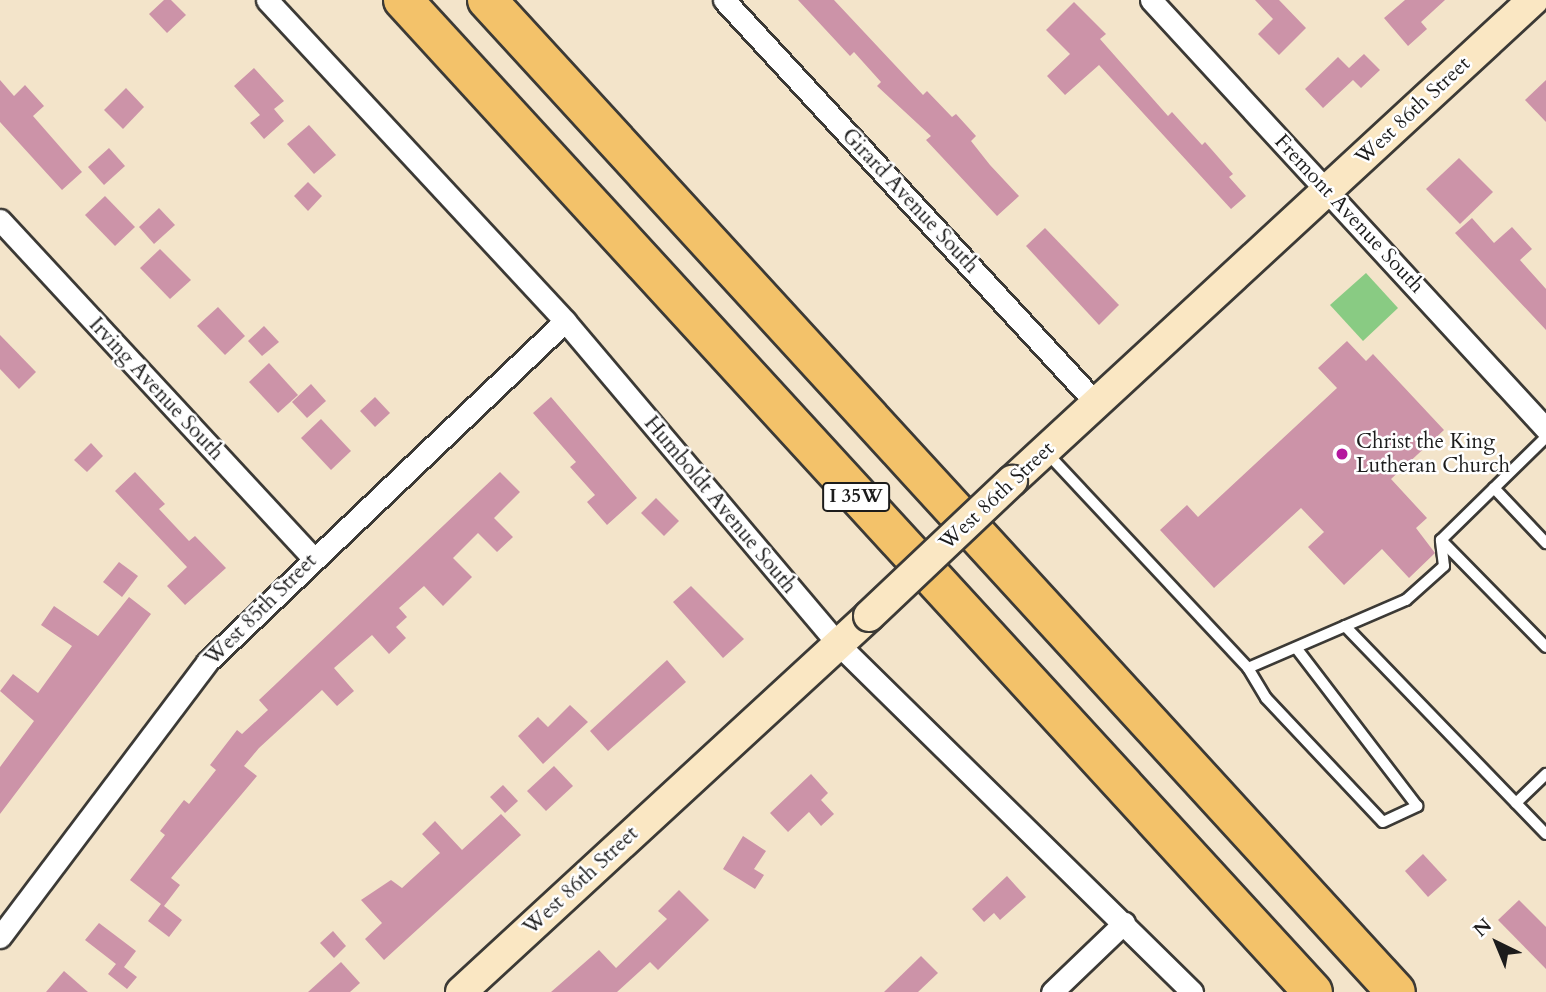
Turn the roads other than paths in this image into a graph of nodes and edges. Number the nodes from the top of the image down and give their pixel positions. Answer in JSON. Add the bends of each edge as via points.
{"nodes":[{"id":1,"x":267,"y":0,"type":"edge"},
{"id":2,"x":402,"y":0,"type":"edge"},
{"id":3,"x":487,"y":0,"type":"edge"},
{"id":4,"x":724,"y":0,"type":"edge"},
{"id":5,"x":1151,"y":0,"type":"edge"},
{"id":6,"x":1533,"y":0,"type":"edge"},
{"id":7,"x":1326,"y":190,"type":"junction"},
{"id":8,"x":0,"y":220,"type":"edge"},
{"id":9,"x":565,"y":321,"type":"junction"},
{"id":10,"x":1096,"y":403,"type":"junction"},
{"id":11,"x":1546,"y":429,"type":"edge"},
{"id":12,"x":1546,"y":437,"type":"edge"},
{"id":13,"x":1045,"y":450,"type":"junction"},
{"id":14,"x":1494,"y":488,"type":"junction"},
{"id":15,"x":1441,"y":540,"type":"junction"},
{"id":16,"x":1546,"y":543,"type":"edge"},
{"id":17,"x":313,"y":558,"type":"junction"},
{"id":18,"x":1345,"y":626,"type":"junction"},
{"id":19,"x":837,"y":643,"type":"junction"},
{"id":20,"x":1546,"y":647,"type":"edge"},
{"id":21,"x":1296,"y":648,"type":"junction"},
{"id":22,"x":1248,"y":668,"type":"junction"},
{"id":23,"x":1546,"y":774,"type":"edge"},
{"id":24,"x":1516,"y":803,"type":"junction"},
{"id":25,"x":1546,"y":834,"type":"edge"},
{"id":26,"x":1124,"y":923,"type":"junction"},
{"id":27,"x":0,"y":937,"type":"edge"},
{"id":28,"x":461,"y":992,"type":"edge"},
{"id":29,"x":1052,"y":992,"type":"edge"},
{"id":30,"x":1192,"y":992,"type":"edge"},
{"id":31,"x":1312,"y":992,"type":"edge"},
{"id":32,"x":1396,"y":992,"type":"edge"}],
"edges":[{"from":1,"to":9,"type":"street","name":"Humboldt Avenue South"},
{"from":2,"to":31,"type":"highway","number":"I 35W"},
{"from":3,"to":32,"type":"highway","number":"I 35W"},
{"from":4,"to":10,"type":"street","name":"Girard Avenue South"},
{"from":5,"to":7,"type":"street","name":"Fremont Avenue South"},
{"from":6,"to":7,"type":"street","name":"West 86th Street"},
{"from":7,"to":10,"type":"street","name":"West 86th Street"},
{"from":7,"to":11,"type":"street","name":"Fremont Avenue South"},
{"from":8,"to":17,"type":"street","name":"Irving Avenue South"},
{"from":9,"to":17,"type":"street","name":"West 85th Street"},
{"from":9,"to":19,"type":"street","name":"Humboldt Avenue South"},
{"from":10,"to":13,"type":"street","name":"West 86th Street"},
{"from":12,"to":14,"type":"lane"},
{"from":13,"to":19,"type":"street","name":"West 86th Street","bridge":true},
{"from":13,"to":22,"type":"lane"},
{"from":14,"to":15,"type":"lane"},
{"from":14,"to":16,"type":"lane"},
{"from":15,"to":18,"type":"lane","via":[[1444,566],[1406,600]]},
{"from":15,"to":20,"type":"lane"},
{"from":17,"to":27,"type":"street","name":"West 85th Street","via":[[207,662]]},
{"from":18,"to":21,"type":"lane"},
{"from":18,"to":24,"type":"lane"},
{"from":19,"to":26,"type":"street","name":"Humboldt Avenue South"},
{"from":19,"to":28,"type":"street","name":"West 86th Street"},
{"from":21,"to":22,"type":"lane"},
{"from":21,"to":22,"type":"lane","via":[[1417,806],[1383,822],[1266,698]]},
{"from":23,"to":24,"type":"lane"},
{"from":24,"to":25,"type":"lane"},
{"from":26,"to":29,"type":"street"},
{"from":26,"to":30,"type":"street","name":"Humboldt Avenue South"}]}
